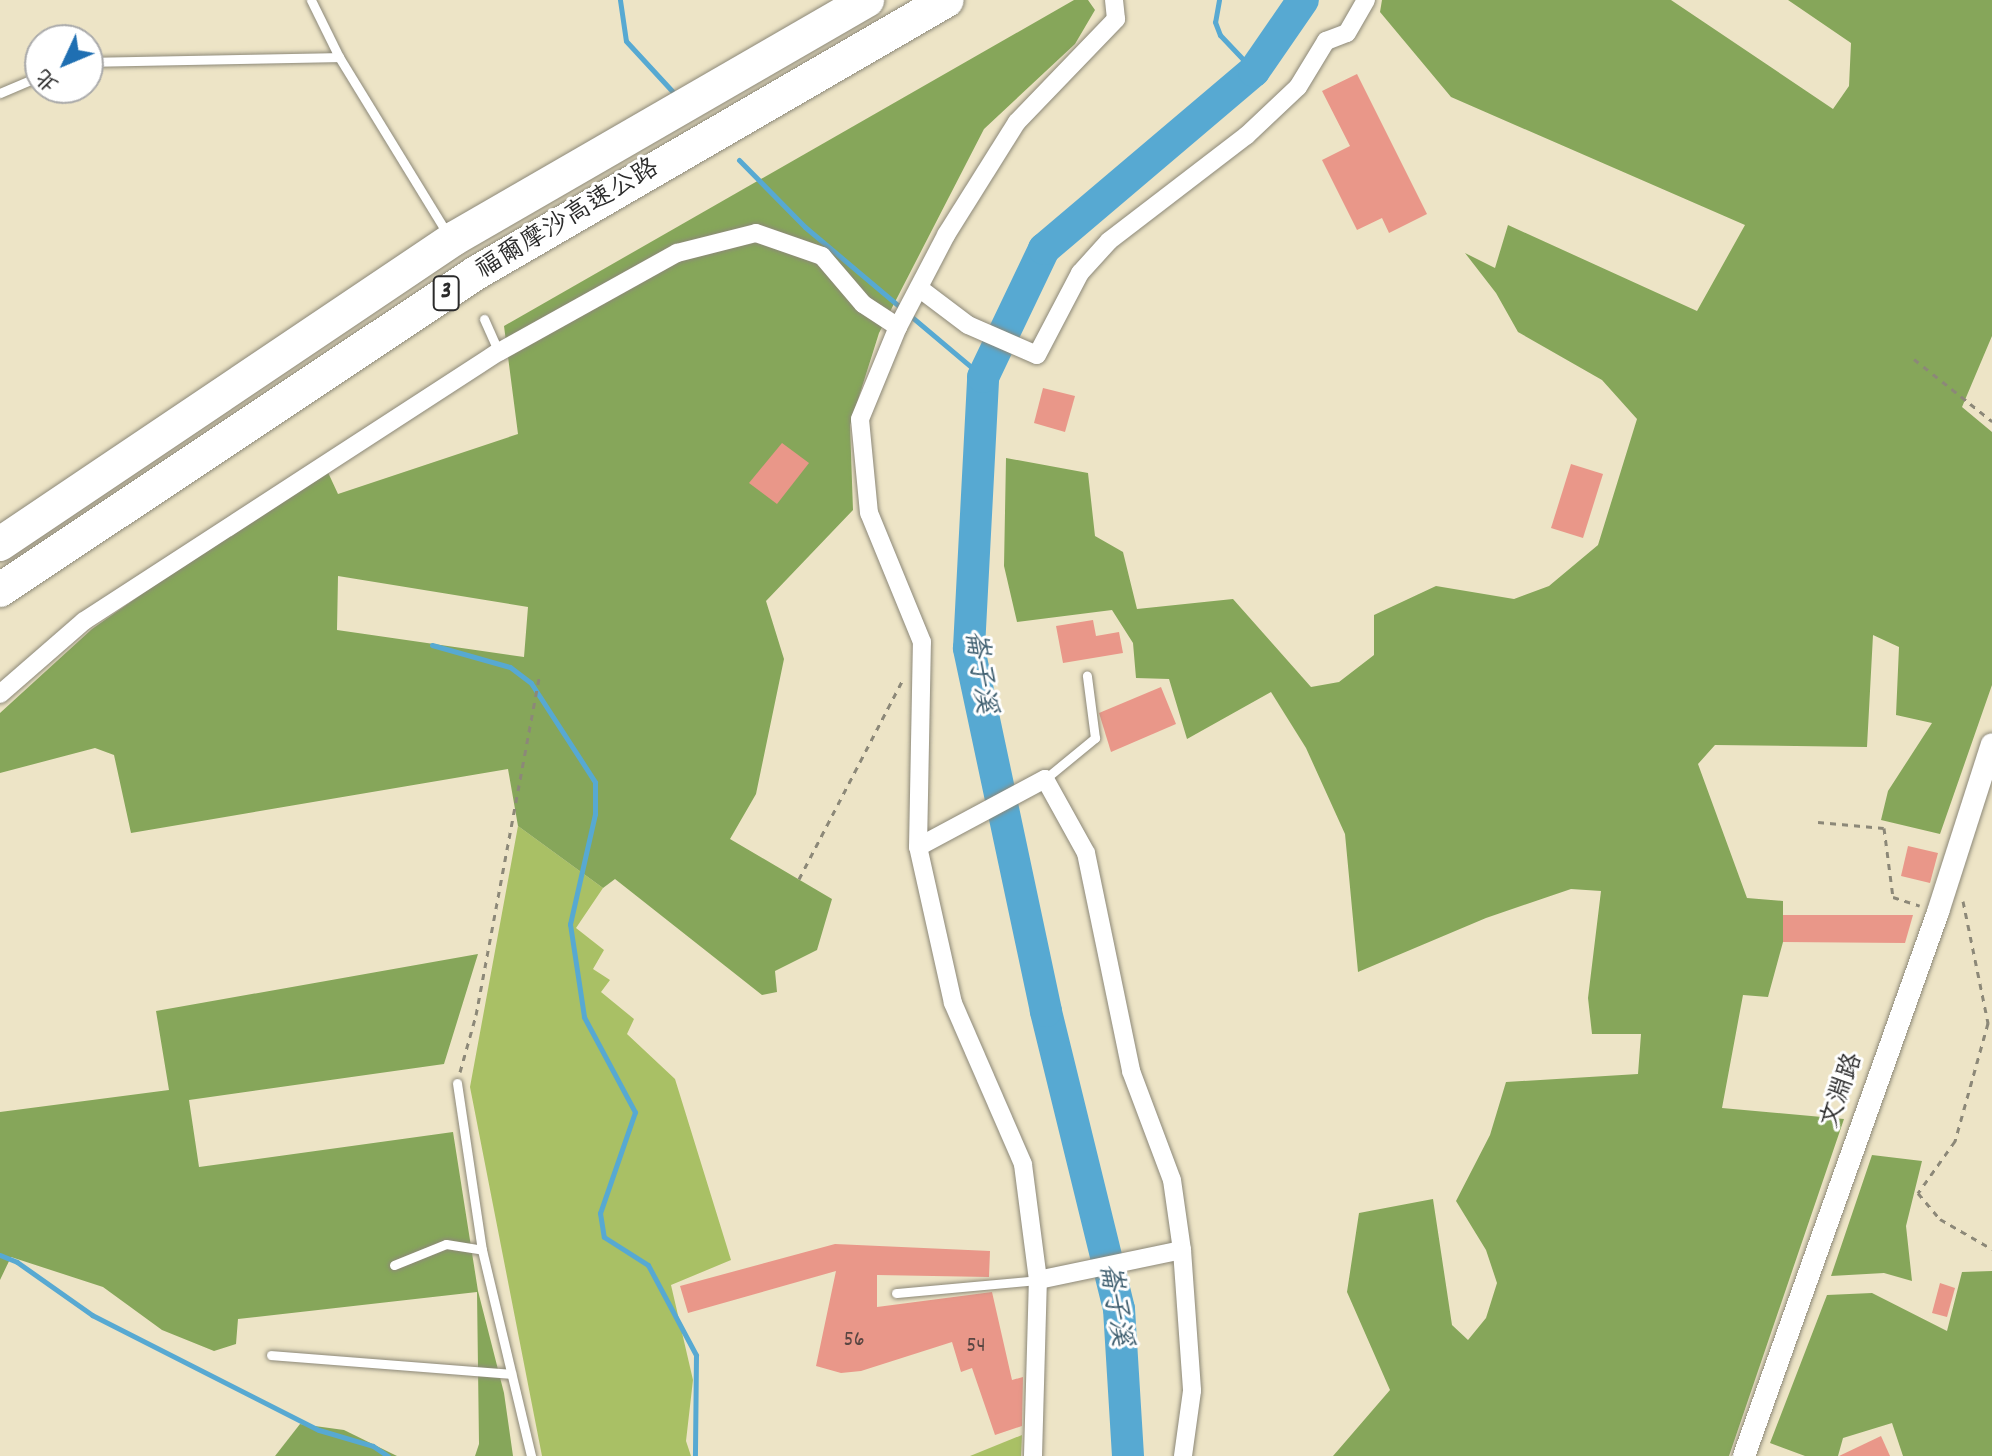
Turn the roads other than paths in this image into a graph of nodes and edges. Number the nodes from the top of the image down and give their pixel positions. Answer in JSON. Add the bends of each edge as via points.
{"nodes":[{"id":1,"x":311,"y":0,"type":"edge"},
{"id":2,"x":867,"y":0,"type":"edge"},
{"id":3,"x":947,"y":0,"type":"edge"},
{"id":4,"x":1114,"y":0,"type":"edge"},
{"id":5,"x":1366,"y":0,"type":"edge"},
{"id":6,"x":339,"y":57,"type":"junction"},
{"id":7,"x":104,"y":62,"type":"edge"},
{"id":8,"x":24,"y":83,"type":"edge"},
{"id":9,"x":0,"y":93,"type":"edge"},
{"id":10,"x":443,"y":227,"type":"dead end"},
{"id":11,"x":919,"y":288,"type":"junction"},
{"id":12,"x":484,"y":319,"type":"dead end"},
{"id":13,"x":898,"y":327,"type":"junction"},
{"id":14,"x":499,"y":352,"type":"junction"},
{"id":15,"x":7,"y":539,"type":"edge"},
{"id":16,"x":46,"y":558,"type":"junction"},
{"id":17,"x":0,"y":590,"type":"edge"},
{"id":18,"x":0,"y":603,"type":"edge"},
{"id":19,"x":1087,"y":676,"type":"dead end"},
{"id":20,"x":0,"y":694,"type":"edge"},
{"id":21,"x":1992,"y":744,"type":"edge"},
{"id":22,"x":1045,"y":779,"type":"junction"},
{"id":23,"x":918,"y":847,"type":"junction"},
{"id":24,"x":457,"y":1083,"type":"road end"},
{"id":25,"x":482,"y":1250,"type":"junction"},
{"id":26,"x":1182,"y":1250,"type":"junction"},
{"id":27,"x":394,"y":1265,"type":"dead end"},
{"id":28,"x":1038,"y":1280,"type":"junction"},
{"id":29,"x":896,"y":1293,"type":"dead end"},
{"id":30,"x":271,"y":1355,"type":"dead end"},
{"id":31,"x":511,"y":1374,"type":"junction"},
{"id":32,"x":531,"y":1456,"type":"edge"},
{"id":33,"x":1033,"y":1456,"type":"edge"},
{"id":34,"x":1183,"y":1456,"type":"edge"},
{"id":35,"x":1744,"y":1456,"type":"edge"}],
"edges":[{"from":1,"to":6,"type":"lane"},
{"from":2,"to":15,"type":"highway","name":"福爾摩沙高速公路","number":"3","via":[[455,238]]},
{"from":3,"to":16,"type":"highway","name":"福爾摩沙高速公路","number":"3","via":[[476,273]]},
{"from":4,"to":11,"type":"street","via":[[1116,19],[1017,122]]},
{"from":5,"to":11,"type":"street","via":[[1347,33],[1326,41],[1287,97],[1246,136],[1109,241],[1080,273],[1037,355],[968,325]]},
{"from":6,"to":7,"type":"lane"},
{"from":6,"to":10,"type":"lane"},
{"from":8,"to":9,"type":"lane"},
{"from":11,"to":13,"type":"street"},
{"from":12,"to":14,"type":"lane"},
{"from":13,"to":14,"type":"street","via":[[863,304],[822,256],[756,233],[677,253]]},
{"from":13,"to":23,"type":"street","via":[[860,419],[869,513],[922,642]]},
{"from":14,"to":20,"type":"street","via":[[84,621]]},
{"from":16,"to":17,"type":"highway","name":"福爾摩沙高速公路","number":"3"},
{"from":16,"to":18,"type":"highway"},
{"from":19,"to":22,"type":"lane","via":[[1095,738]]},
{"from":21,"to":35,"type":"street","name":"文淵路","via":[[1938,912]]},
{"from":22,"to":23,"type":"street"},
{"from":22,"to":26,"type":"street","via":[[1086,853],[1131,1071],[1172,1180]]},
{"from":23,"to":28,"type":"street","via":[[953,1003],[1023,1164]]},
{"from":24,"to":25,"type":"lane"},
{"from":25,"to":27,"type":"lane","via":[[446,1244]]},
{"from":25,"to":31,"type":"lane"},
{"from":26,"to":28,"type":"street"},
{"from":26,"to":34,"type":"street","via":[[1192,1391]]},
{"from":28,"to":29,"type":"lane"},
{"from":28,"to":33,"type":"street"},
{"from":30,"to":31,"type":"lane"},
{"from":31,"to":32,"type":"lane"}]}
